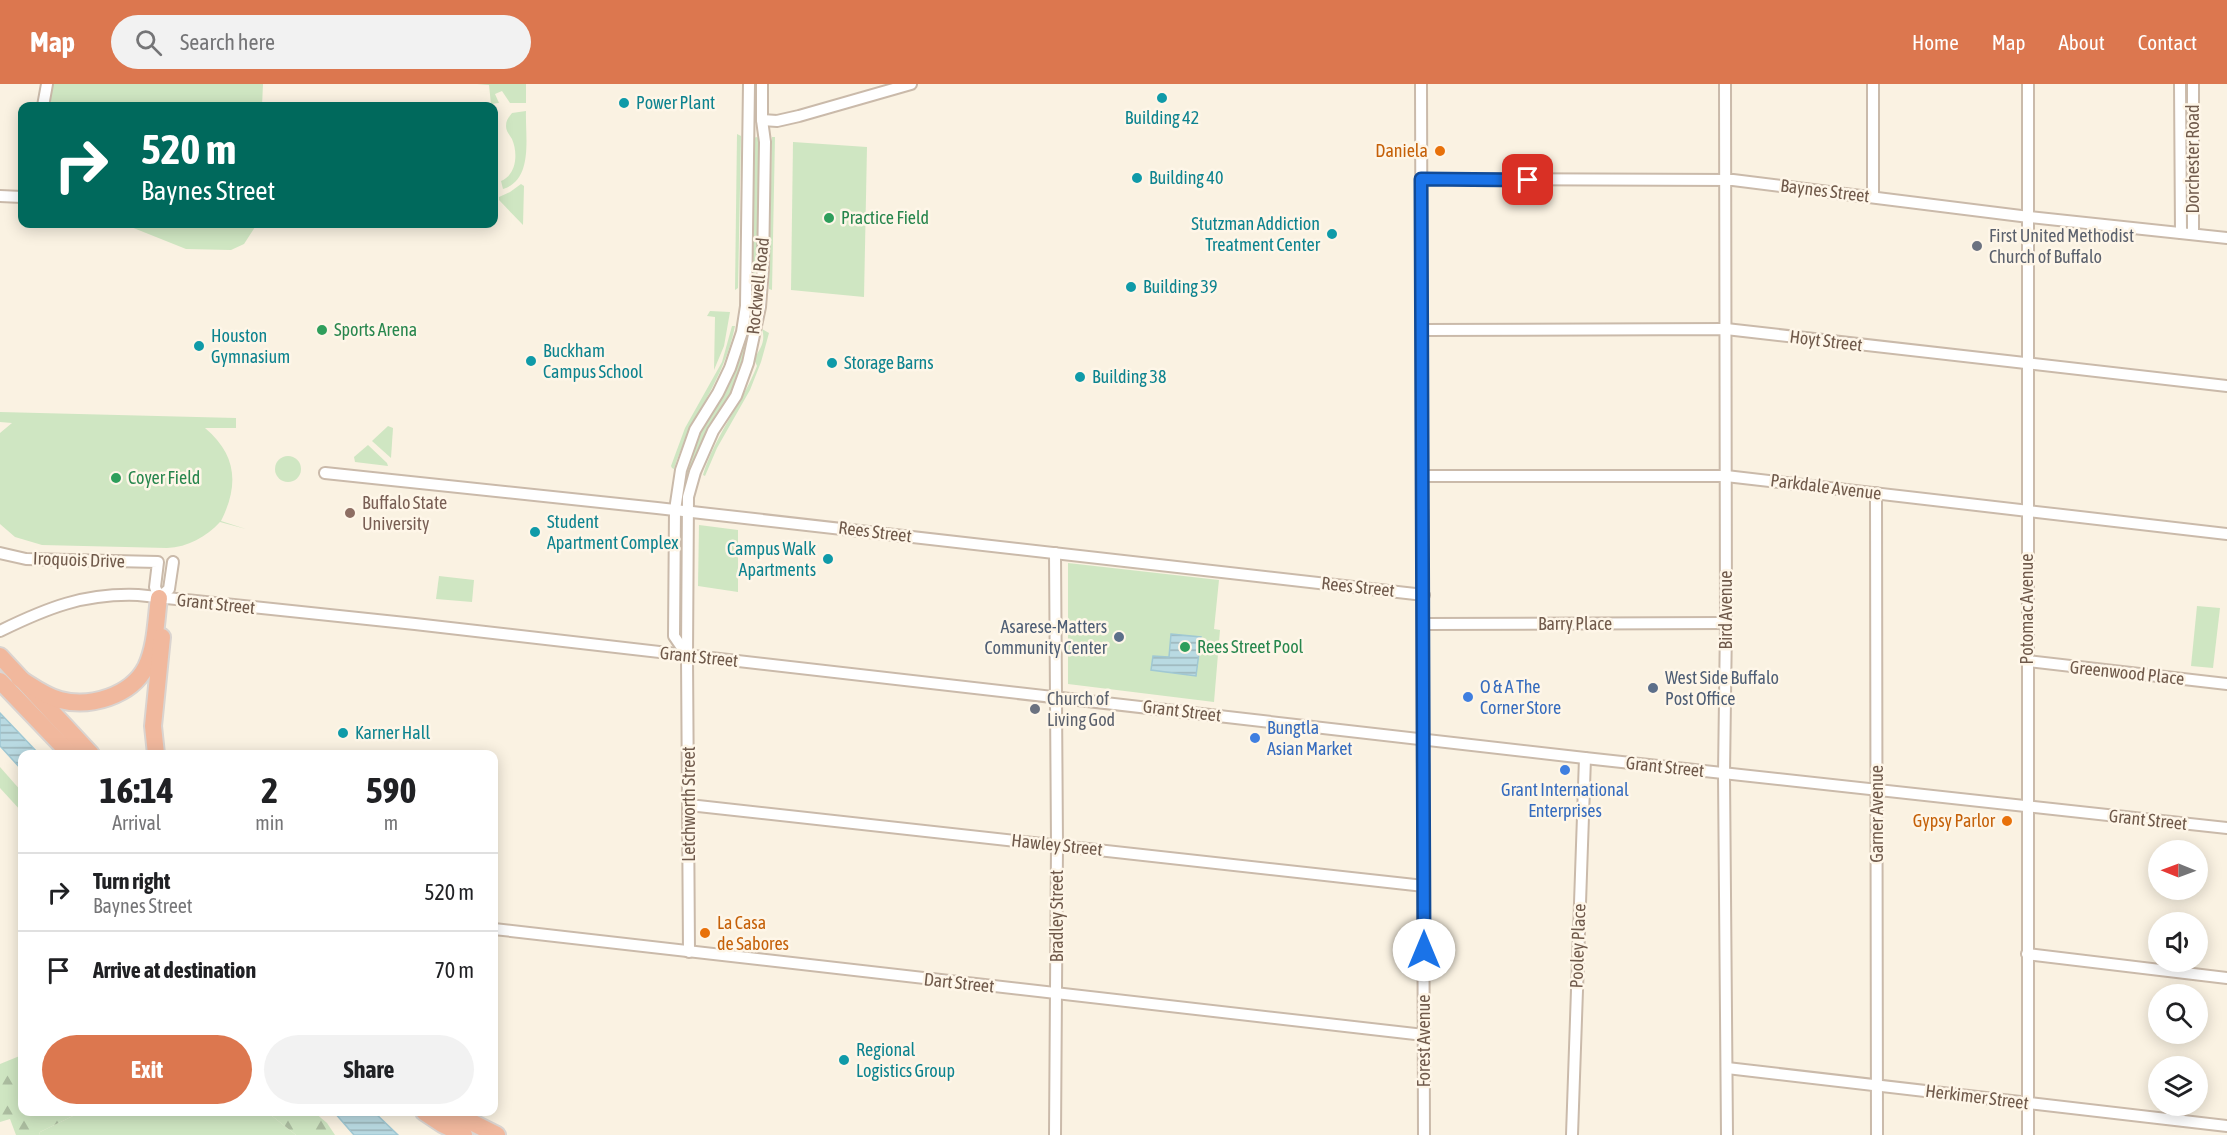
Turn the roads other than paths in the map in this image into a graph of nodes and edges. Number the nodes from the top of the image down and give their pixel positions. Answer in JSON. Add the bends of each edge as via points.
{"nodes":[{"id":1,"x":47,"y":84,"type":"edge"},
{"id":2,"x":749,"y":84,"type":"edge"},
{"id":3,"x":762,"y":84,"type":"edge"},
{"id":4,"x":911,"y":84,"type":"edge"},
{"id":5,"x":1421,"y":84,"type":"edge"},
{"id":6,"x":1725,"y":84,"type":"edge"},
{"id":7,"x":1874,"y":84,"type":"edge"},
{"id":8,"x":2028,"y":84,"type":"edge"},
{"id":9,"x":2180,"y":84,"type":"edge"},
{"id":10,"x":2193,"y":84,"type":"edge"},
{"id":11,"x":44,"y":102,"type":"edge"},
{"id":12,"x":762,"y":120,"type":"junction"},
{"id":13,"x":1421,"y":179,"type":"junction"},
{"id":14,"x":1726,"y":180,"type":"junction"},
{"id":15,"x":0,"y":196,"type":"edge"},
{"id":16,"x":18,"y":197,"type":"edge"},
{"id":17,"x":1873,"y":197,"type":"junction"},
{"id":18,"x":2029,"y":217,"type":"junction"},
{"id":19,"x":2187,"y":233,"type":"junction"},
{"id":20,"x":2227,"y":238,"type":"edge"},
{"id":21,"x":1726,"y":329,"type":"junction"},
{"id":22,"x":1422,"y":330,"type":"junction"},
{"id":23,"x":2028,"y":364,"type":"junction"},
{"id":24,"x":2227,"y":386,"type":"edge"},
{"id":25,"x":325,"y":473,"type":"dead end"},
{"id":26,"x":1423,"y":476,"type":"junction"},
{"id":27,"x":1726,"y":476,"type":"junction"},
{"id":28,"x":1876,"y":493,"type":"junction"},
{"id":29,"x":675,"y":510,"type":"junction"},
{"id":30,"x":688,"y":511,"type":"junction"},
{"id":31,"x":2027,"y":511,"type":"junction"},
{"id":32,"x":2227,"y":534,"type":"edge"},
{"id":33,"x":0,"y":553,"type":"edge"},
{"id":34,"x":1055,"y":553,"type":"junction"},
{"id":35,"x":173,"y":562,"type":"dead end"},
{"id":36,"x":1424,"y":595,"type":"junction"},
{"id":37,"x":159,"y":598,"type":"junction"},
{"id":38,"x":1726,"y":623,"type":"junction"},
{"id":39,"x":1424,"y":624,"type":"junction"},
{"id":40,"x":0,"y":631,"type":"edge"},
{"id":41,"x":0,"y":656,"type":"edge"},
{"id":42,"x":687,"y":656,"type":"junction"},
{"id":43,"x":2027,"y":661,"type":"junction"},
{"id":44,"x":19,"y":678,"type":"junction"},
{"id":45,"x":0,"y":681,"type":"edge"},
{"id":46,"x":2227,"y":684,"type":"edge"},
{"id":47,"x":1055,"y":697,"type":"junction"},
{"id":48,"x":1424,"y":739,"type":"junction"},
{"id":49,"x":66,"y":750,"type":"edge"},
{"id":50,"x":87,"y":750,"type":"edge"},
{"id":51,"x":156,"y":750,"type":"edge"},
{"id":52,"x":1585,"y":758,"type":"junction"},
{"id":53,"x":1724,"y":774,"type":"junction"},
{"id":54,"x":1877,"y":788,"type":"junction"},
{"id":55,"x":689,"y":805,"type":"junction"},
{"id":56,"x":2027,"y":807,"type":"junction"},
{"id":57,"x":2227,"y":828,"type":"edge"},
{"id":58,"x":1057,"y":845,"type":"junction"},
{"id":59,"x":1424,"y":886,"type":"junction"},
{"id":60,"x":498,"y":929,"type":"edge"},
{"id":61,"x":689,"y":952,"type":"junction"},
{"id":62,"x":2028,"y":954,"type":"junction"},
{"id":63,"x":2227,"y":978,"type":"edge"},
{"id":64,"x":1056,"y":994,"type":"junction"},
{"id":65,"x":1424,"y":1035,"type":"junction"},
{"id":66,"x":1727,"y":1068,"type":"junction"},
{"id":67,"x":1877,"y":1085,"type":"junction"},
{"id":68,"x":2028,"y":1102,"type":"junction"},
{"id":69,"x":430,"y":1116,"type":"edge"},
{"id":70,"x":459,"y":1116,"type":"edge"},
{"id":71,"x":2227,"y":1126,"type":"edge"},
{"id":72,"x":464,"y":1135,"type":"edge"},
{"id":73,"x":497,"y":1135,"type":"edge"},
{"id":74,"x":1055,"y":1135,"type":"edge"},
{"id":75,"x":1425,"y":1135,"type":"edge"},
{"id":76,"x":1572,"y":1135,"type":"edge"},
{"id":77,"x":1727,"y":1135,"type":"edge"},
{"id":78,"x":1877,"y":1135,"type":"edge"},
{"id":79,"x":2028,"y":1135,"type":"edge"}],
"edges":[{"from":1,"to":11,"type":"street"},
{"from":2,"to":29,"type":"street","name":"Rockwell Road","via":[[743,324],[730,368],[695,430],[681,470]]},
{"from":3,"to":12,"type":"street","name":"Rockwell Road"},
{"from":4,"to":12,"type":"street","via":[[799,116]]},
{"from":5,"to":13,"type":"street","name":"Forest Avenue"},
{"from":6,"to":14,"type":"street","name":"Bird Avenue"},
{"from":7,"to":17,"type":"street"},
{"from":8,"to":18,"type":"street","name":"Potomac Avenue"},
{"from":9,"to":19,"type":"street","name":"Dorchester Road"},
{"from":10,"to":19,"type":"street","name":"Dorchester Road"},
{"from":12,"to":30,"type":"street","name":"Rockwell Road","via":[[765,142],[760,307],[748,363],[736,396],[713,431],[695,472]]},
{"from":13,"to":14,"type":"street","name":"Baynes Street"},
{"from":13,"to":22,"type":"street","name":"Forest Avenue"},
{"from":14,"to":17,"type":"street","name":"Baynes Street"},
{"from":14,"to":21,"type":"street","name":"Bird Avenue"},
{"from":15,"to":16,"type":"street"},
{"from":17,"to":18,"type":"street","name":"Baynes Street"},
{"from":18,"to":19,"type":"street","name":"Baynes Street"},
{"from":18,"to":23,"type":"street","name":"Potomac Avenue"},
{"from":19,"to":20,"type":"street","name":"Baynes Street"},
{"from":21,"to":22,"type":"street","name":"Hoyt Street"},
{"from":21,"to":23,"type":"street","name":"Hoyt Street"},
{"from":21,"to":27,"type":"street","name":"Bird Avenue"},
{"from":22,"to":26,"type":"street","name":"Forest Avenue"},
{"from":23,"to":24,"type":"street","name":"Hoyt Street"},
{"from":23,"to":31,"type":"street","name":"Potomac Avenue"},
{"from":25,"to":29,"type":"street","name":"Rees Street"},
{"from":26,"to":27,"type":"street","name":"Parkdale Avenue"},
{"from":26,"to":36,"type":"street","name":"Forest Avenue"},
{"from":27,"to":28,"type":"street","name":"Parkdale Avenue"},
{"from":27,"to":38,"type":"street","name":"Bird Avenue"},
{"from":28,"to":31,"type":"street","name":"Parkdale Avenue"},
{"from":28,"to":54,"type":"street","name":"Garner Avenue"},
{"from":29,"to":30,"type":"street","name":"Rees Street"},
{"from":29,"to":42,"type":"street","name":"Letchworth Street","via":[[674,636]]},
{"from":30,"to":34,"type":"street","name":"Rees Street"},
{"from":30,"to":42,"type":"street","name":"Letchworth Street"},
{"from":31,"to":32,"type":"street","name":"Parkdale Avenue"},
{"from":31,"to":43,"type":"street","name":"Potomac Avenue"},
{"from":33,"to":37,"type":"street","name":"Iroquois Drive","via":[[26,559],[158,562],[155,587]]},
{"from":34,"to":36,"type":"street","name":"Rees Street"},
{"from":34,"to":47,"type":"street","name":"Bradley Street"},
{"from":35,"to":37,"type":"street","via":[[169,589]]},
{"from":36,"to":39,"type":"street","name":"Forest Avenue"},
{"from":37,"to":40,"type":"street","name":"Grant Street","via":[[113,594],[89,597],[59,605]]},
{"from":37,"to":42,"type":"street","name":"Grant Street"},
{"from":37,"to":44,"type":"highway","via":[[145,668],[113,696],[90,702],[62,700]]},
{"from":37,"to":51,"type":"highway","via":[[163,615],[153,726]]},
{"from":38,"to":39,"type":"street","name":"Barry Place"},
{"from":38,"to":53,"type":"street","name":"Bird Avenue"},
{"from":39,"to":48,"type":"street","name":"Forest Avenue"},
{"from":41,"to":44,"type":"highway"},
{"from":42,"to":47,"type":"street","name":"Grant Street"},
{"from":42,"to":55,"type":"street","name":"Letchworth Street"},
{"from":43,"to":46,"type":"street","name":"Greenwood Place"},
{"from":43,"to":56,"type":"street","name":"Potomac Avenue"},
{"from":44,"to":50,"type":"highway"},
{"from":45,"to":49,"type":"highway"},
{"from":47,"to":48,"type":"street","name":"Grant Street"},
{"from":47,"to":58,"type":"street","name":"Bradley Street"},
{"from":48,"to":52,"type":"street","name":"Grant Street"},
{"from":48,"to":59,"type":"street","name":"Forest Avenue"},
{"from":52,"to":53,"type":"street","name":"Grant Street"},
{"from":52,"to":76,"type":"street","name":"Pooley Place"},
{"from":53,"to":54,"type":"street","name":"Grant Street"},
{"from":53,"to":66,"type":"street","name":"Bird Avenue"},
{"from":54,"to":56,"type":"street","name":"Grant Street"},
{"from":54,"to":67,"type":"street","name":"Garner Avenue"},
{"from":55,"to":58,"type":"street","name":"Hawley Street"},
{"from":55,"to":61,"type":"street","name":"Letchworth Street"},
{"from":56,"to":57,"type":"street","name":"Grant Street"},
{"from":56,"to":62,"type":"street","name":"Potomac Avenue"},
{"from":58,"to":59,"type":"street","name":"Hawley Street"},
{"from":58,"to":64,"type":"street","name":"Bradley Street"},
{"from":59,"to":65,"type":"street","name":"Forest Avenue"},
{"from":60,"to":61,"type":"street","name":"Dart Street"},
{"from":61,"to":64,"type":"street","name":"Dart Street"},
{"from":62,"to":63,"type":"street"},
{"from":62,"to":68,"type":"street","name":"Potomac Avenue"},
{"from":64,"to":65,"type":"street","name":"Dart Street"},
{"from":64,"to":74,"type":"street","name":"Bradley Street"},
{"from":65,"to":75,"type":"street","name":"Forest Avenue"},
{"from":66,"to":67,"type":"street","name":"Herkimer Street"},
{"from":66,"to":77,"type":"street","name":"Bird Avenue"},
{"from":67,"to":68,"type":"street","name":"Herkimer Street"},
{"from":67,"to":78,"type":"street","name":"Garner Avenue"},
{"from":68,"to":71,"type":"street","name":"Herkimer Street","via":[[2190,1127]]},
{"from":68,"to":79,"type":"street","name":"Potomac Avenue"},
{"from":69,"to":72,"type":"highway"},
{"from":70,"to":73,"type":"highway"}]}
